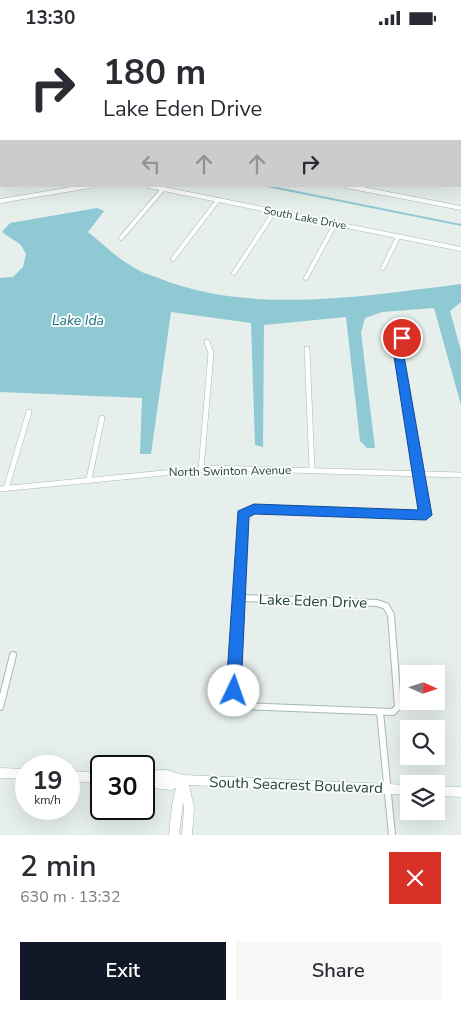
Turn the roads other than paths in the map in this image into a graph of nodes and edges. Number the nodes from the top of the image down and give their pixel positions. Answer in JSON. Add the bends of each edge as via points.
{"nodes":[{"id":1,"x":84,"y":187,"type":"edge"},
{"id":2,"x":154,"y":187,"type":"edge"},
{"id":3,"x":351,"y":187,"type":"edge"},
{"id":4,"x":163,"y":189,"type":"junction"},
{"id":5,"x":218,"y":200,"type":"junction"},
{"id":6,"x":0,"y":201,"type":"edge"},
{"id":7,"x":461,"y":208,"type":"edge"},
{"id":8,"x":274,"y":212,"type":"junction"},
{"id":9,"x":335,"y":224,"type":"junction"},
{"id":10,"x":121,"y":237,"type":"dead end"},
{"id":11,"x":398,"y":237,"type":"junction"},
{"id":12,"x":461,"y":249,"type":"edge"},
{"id":13,"x":173,"y":259,"type":"dead end"},
{"id":14,"x":383,"y":268,"type":"dead end"},
{"id":15,"x":234,"y":273,"type":"dead end"},
{"id":16,"x":306,"y":278,"type":"dead end"},
{"id":17,"x":402,"y":338,"type":"dead end"},
{"id":18,"x":208,"y":342,"type":"dead end"},
{"id":19,"x":307,"y":349,"type":"dead end"},
{"id":20,"x":28,"y":412,"type":"dead end"},
{"id":21,"x":102,"y":418,"type":"dead end"},
{"id":22,"x":201,"y":469,"type":"junction"},
{"id":23,"x":312,"y":470,"type":"junction"},
{"id":24,"x":420,"y":474,"type":"junction"},
{"id":25,"x":461,"y":475,"type":"edge"},
{"id":26,"x":89,"y":479,"type":"junction"},
{"id":27,"x":3,"y":489,"type":"edge"},
{"id":28,"x":238,"y":598,"type":"junction"},
{"id":29,"x":13,"y":655,"type":"dead end"},
{"id":30,"x":0,"y":707,"type":"edge"},
{"id":31,"x":380,"y":712,"type":"junction"},
{"id":32,"x":0,"y":773,"type":"edge"},
{"id":33,"x":15,"y":774,"type":"edge"},
{"id":34,"x":155,"y":776,"type":"edge"},
{"id":35,"x":184,"y":781,"type":"junction"},
{"id":36,"x":155,"y":783,"type":"edge"},
{"id":37,"x":388,"y":789,"type":"junction"},
{"id":38,"x":400,"y":790,"type":"edge"},
{"id":39,"x":445,"y":791,"type":"edge"},
{"id":40,"x":461,"y":792,"type":"edge"},
{"id":41,"x":174,"y":835,"type":"edge"},
{"id":42,"x":187,"y":835,"type":"edge"},
{"id":43,"x":392,"y":835,"type":"edge"}],
"edges":[{"from":1,"to":6,"type":"street"},
{"from":2,"to":4,"type":"street","name":"South Lake Drive"},
{"from":3,"to":7,"type":"street"},
{"from":4,"to":5,"type":"street","name":"South Lake Drive"},
{"from":4,"to":10,"type":"street"},
{"from":5,"to":8,"type":"street","name":"South Lake Drive"},
{"from":5,"to":13,"type":"street"},
{"from":8,"to":9,"type":"street","name":"South Lake Drive"},
{"from":8,"to":15,"type":"street"},
{"from":9,"to":11,"type":"street","name":"South Lake Drive"},
{"from":9,"to":16,"type":"street"},
{"from":11,"to":12,"type":"street","name":"South Lake Drive"},
{"from":11,"to":14,"type":"street"},
{"from":17,"to":24,"type":"street","via":[[398,350]]},
{"from":18,"to":22,"type":"street","via":[[211,353]]},
{"from":19,"to":23,"type":"street"},
{"from":20,"to":27,"type":"street"},
{"from":21,"to":26,"type":"street"},
{"from":22,"to":23,"type":"street","name":"North Swinton Avenue"},
{"from":22,"to":26,"type":"street","name":"North Swinton Avenue"},
{"from":23,"to":24,"type":"street","name":"North Swinton Avenue"},
{"from":24,"to":25,"type":"street","name":"North Swinton Avenue"},
{"from":24,"to":28,"type":"street","via":[[426,515],[247,510],[242,514]]},
{"from":26,"to":27,"type":"street","name":"North Swinton Avenue"},
{"from":28,"to":31,"type":"street","via":[[234,691],[237,701],[244,706]]},
{"from":28,"to":31,"type":"street","name":"Lake Eden Drive","via":[[377,603],[386,606],[391,615],[399,701],[392,712]]},
{"from":29,"to":30,"type":"street"},
{"from":31,"to":37,"type":"street"},
{"from":32,"to":33,"type":"street"},
{"from":34,"to":35,"type":"street","via":[[166,775]]},
{"from":35,"to":36,"type":"street","via":[[171,785]]},
{"from":35,"to":37,"type":"street","name":"South Seacrest Boulevard"},
{"from":35,"to":41,"type":"street","via":[[177,805]]},
{"from":35,"to":42,"type":"street","via":[[189,808]]},
{"from":37,"to":38,"type":"street","name":"South Seacrest Boulevard"},
{"from":37,"to":43,"type":"street"},
{"from":39,"to":40,"type":"street"}]}
